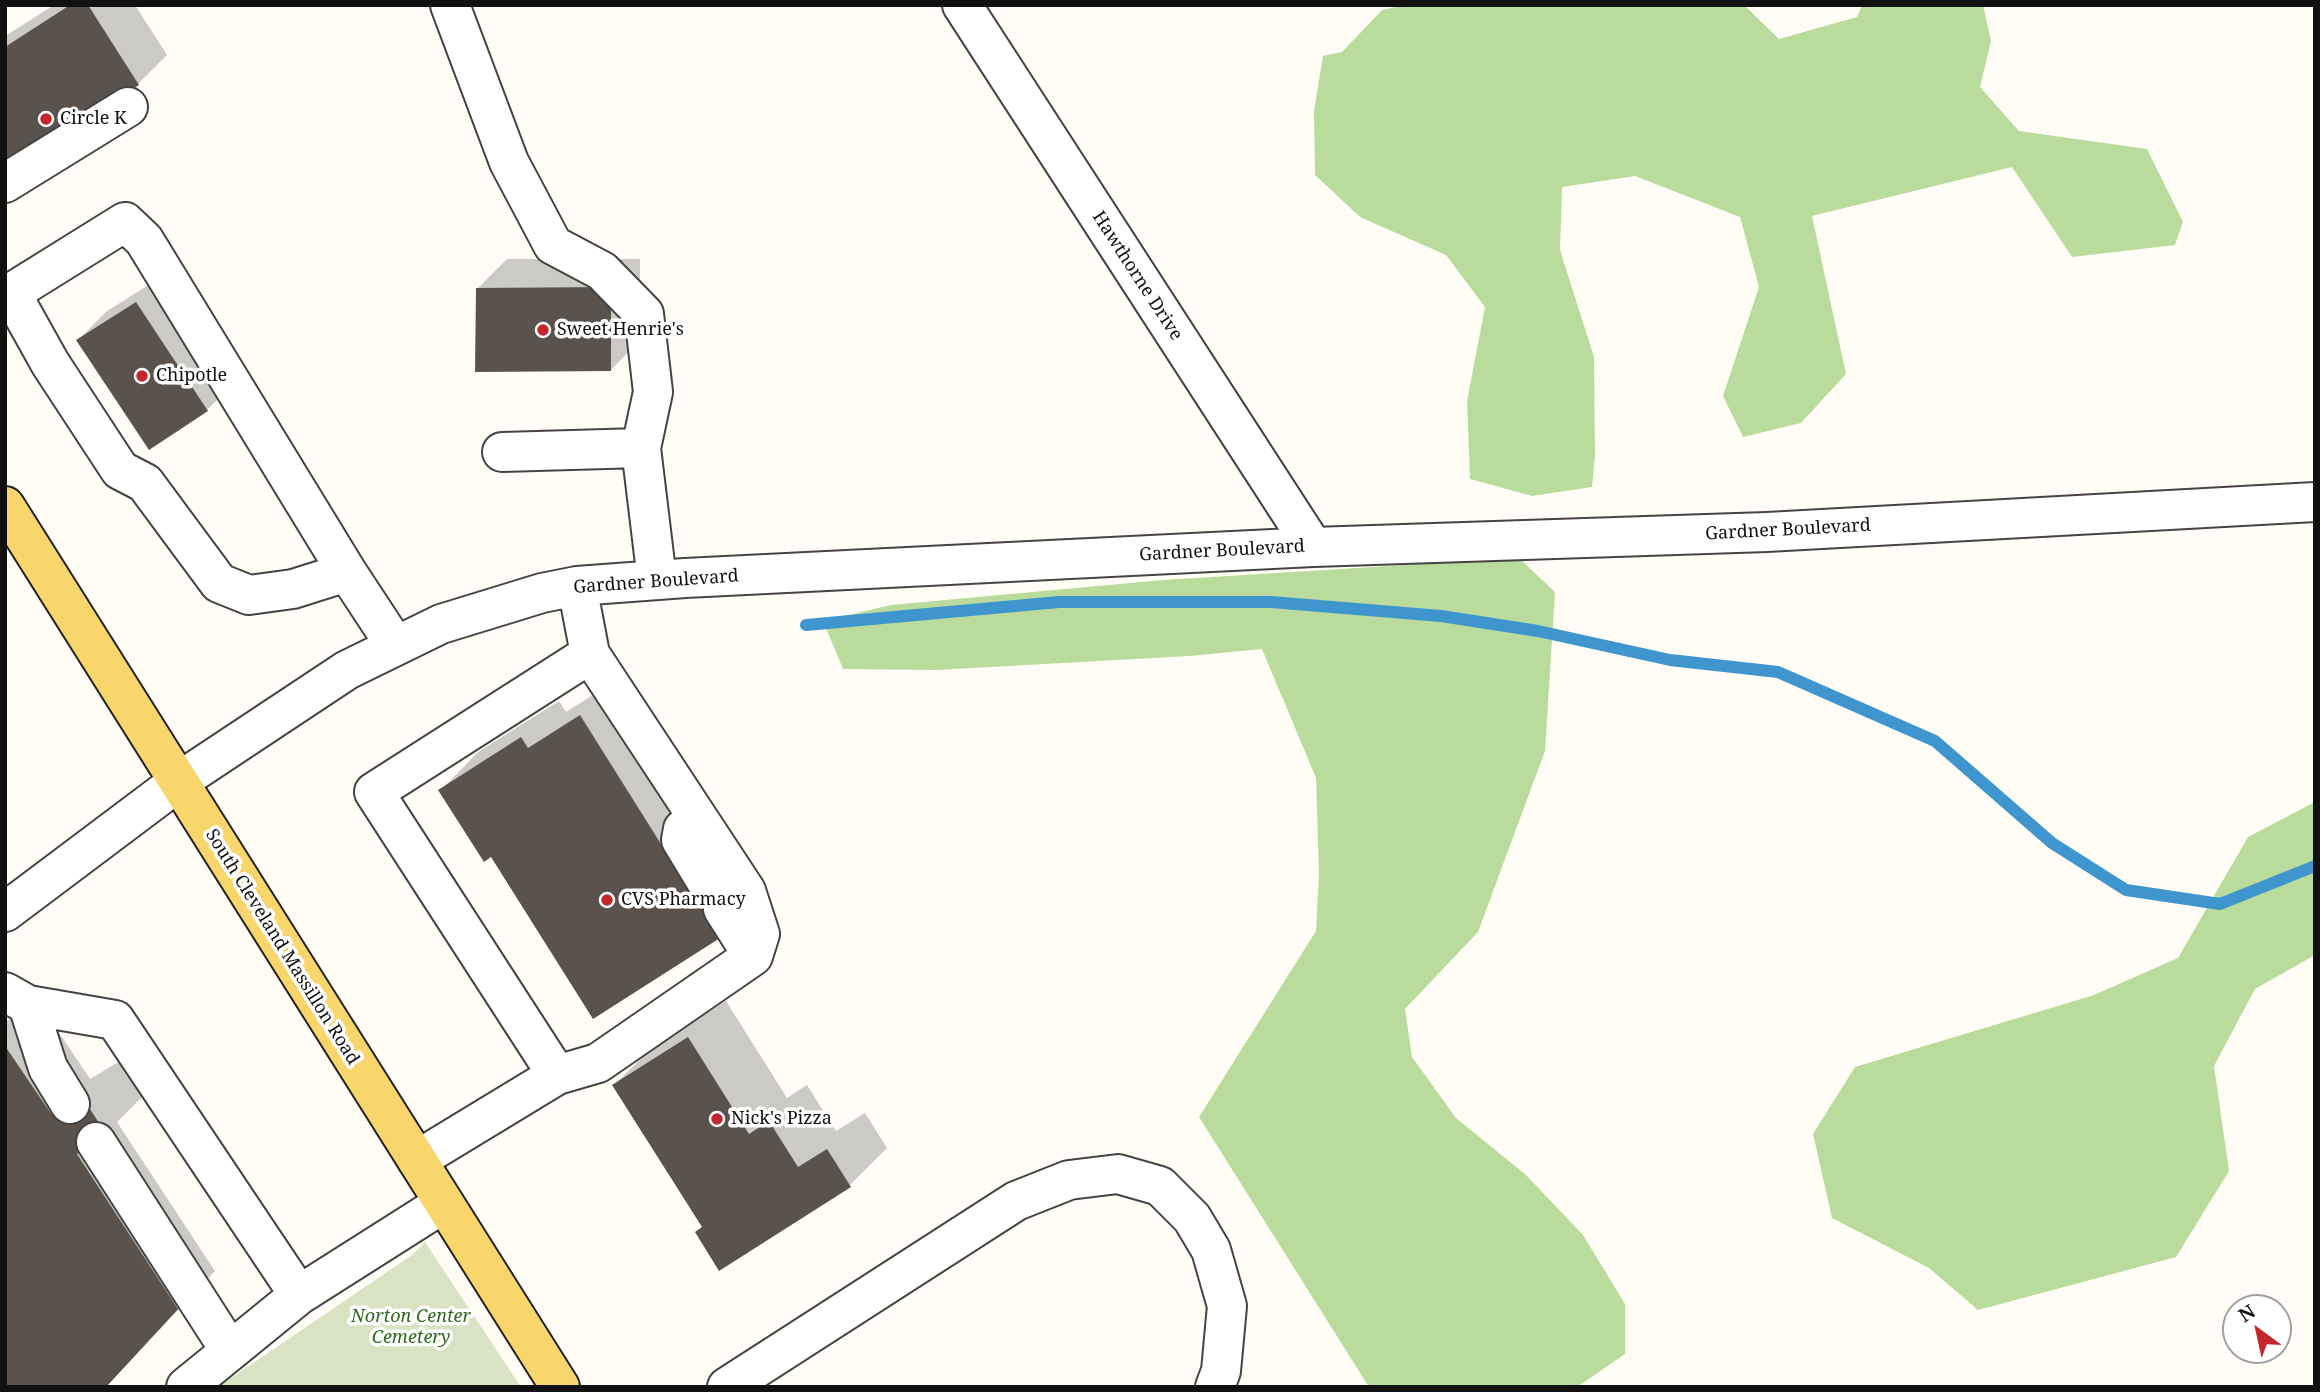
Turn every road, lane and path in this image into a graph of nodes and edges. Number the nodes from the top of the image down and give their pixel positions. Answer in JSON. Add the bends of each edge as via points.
{"nodes":[{"id":1,"x":450,"y":5,"type":"edge"},
{"id":2,"x":977,"y":11,"type":"edge"},
{"id":3,"x":128,"y":107,"type":"dead end"},
{"id":4,"x":5,"y":183,"type":"edge"},
{"id":5,"x":8,"y":300,"type":"edge"},
{"id":6,"x":641,"y":448,"type":"junction"},
{"id":7,"x":502,"y":452,"type":"dead end"},
{"id":8,"x":2315,"y":502,"type":"edge"},
{"id":9,"x":5,"y":506,"type":"edge"},
{"id":10,"x":1313,"y":547,"type":"junction"},
{"id":11,"x":347,"y":572,"type":"junction"},
{"id":12,"x":657,"y":580,"type":"junction"},
{"id":13,"x":577,"y":586,"type":"junction"},
{"id":14,"x":395,"y":645,"type":"junction"},
{"id":15,"x":590,"y":654,"type":"junction"},
{"id":16,"x":178,"y":782,"type":"junction"},
{"id":17,"x":687,"y":804,"type":"junction"},
{"id":18,"x":5,"y":912,"type":"edge"},
{"id":19,"x":753,"y":956,"type":"junction"},
{"id":20,"x":17,"y":998,"type":"edge"},
{"id":21,"x":557,"y":1075,"type":"junction"},
{"id":22,"x":70,"y":1104,"type":"dead end"},
{"id":23,"x":96,"y":1142,"type":"dead end"},
{"id":24,"x":417,"y":1160,"type":"junction"},
{"id":25,"x":444,"y":1203,"type":"junction"},
{"id":26,"x":299,"y":1295,"type":"junction"},
{"id":27,"x":229,"y":1349,"type":"junction"},
{"id":28,"x":186,"y":1387,"type":"edge"},
{"id":29,"x":560,"y":1387,"type":"edge"},
{"id":30,"x":727,"y":1387,"type":"edge"},
{"id":31,"x":1215,"y":1387,"type":"edge"}],
"edges":[{"from":1,"to":6,"type":"street","via":[[509,162],[553,245],[602,271],[644,314],[653,392]]},
{"from":2,"to":10,"type":"street","name":"Hawthorne Drive"},
{"from":3,"to":4,"type":"street"},
{"from":5,"to":11,"type":"street","via":[[120,470],[145,483],[219,583],[248,595],[293,589]]},
{"from":5,"to":11,"type":"street","via":[[125,222],[144,240]]},
{"from":6,"to":7,"type":"street"},
{"from":6,"to":12,"type":"street"},
{"from":8,"to":10,"type":"street","name":"Gardner Boulevard","via":[[1767,532]]},
{"from":9,"to":16,"type":"main road","name":"South Cleveland Massillon Road"},
{"from":10,"to":12,"type":"street","name":"Gardner Boulevard"},
{"from":11,"to":14,"type":"street"},
{"from":12,"to":13,"type":"street","name":"Gardner Boulevard"},
{"from":13,"to":14,"type":"street","name":"Gardner Boulevard","via":[[483,609]]},
{"from":13,"to":15,"type":"street"},
{"from":14,"to":16,"type":"street","name":"Gardner Boulevard","via":[[312,691]]},
{"from":15,"to":17,"type":"street"},
{"from":15,"to":21,"type":"street","via":[[374,792]]},
{"from":16,"to":18,"type":"street","name":"Gardner Boulevard"},
{"from":16,"to":24,"type":"main road","name":"South Cleveland Massillon Road"},
{"from":17,"to":19,"type":"street","via":[[681,840]]},
{"from":17,"to":19,"type":"street","via":[[746,891],[756,914],[760,934]]},
{"from":19,"to":21,"type":"street","via":[[598,1063]]},
{"from":20,"to":22,"type":"street","via":[[48,1068]]},
{"from":20,"to":26,"type":"street","via":[[115,1020]]},
{"from":21,"to":24,"type":"street"},
{"from":23,"to":27,"type":"street"},
{"from":24,"to":25,"type":"main road","name":"South Cleveland Massillon Road"},
{"from":25,"to":26,"type":"street"},
{"from":25,"to":29,"type":"main road","name":"South Cleveland Massillon Road"},
{"from":26,"to":27,"type":"street"},
{"from":27,"to":28,"type":"street"},
{"from":30,"to":31,"type":"street","via":[[1016,1200],[1069,1180],[1118,1174],[1160,1186],[1192,1218],[1211,1250],[1227,1306],[1221,1371]]}]}
